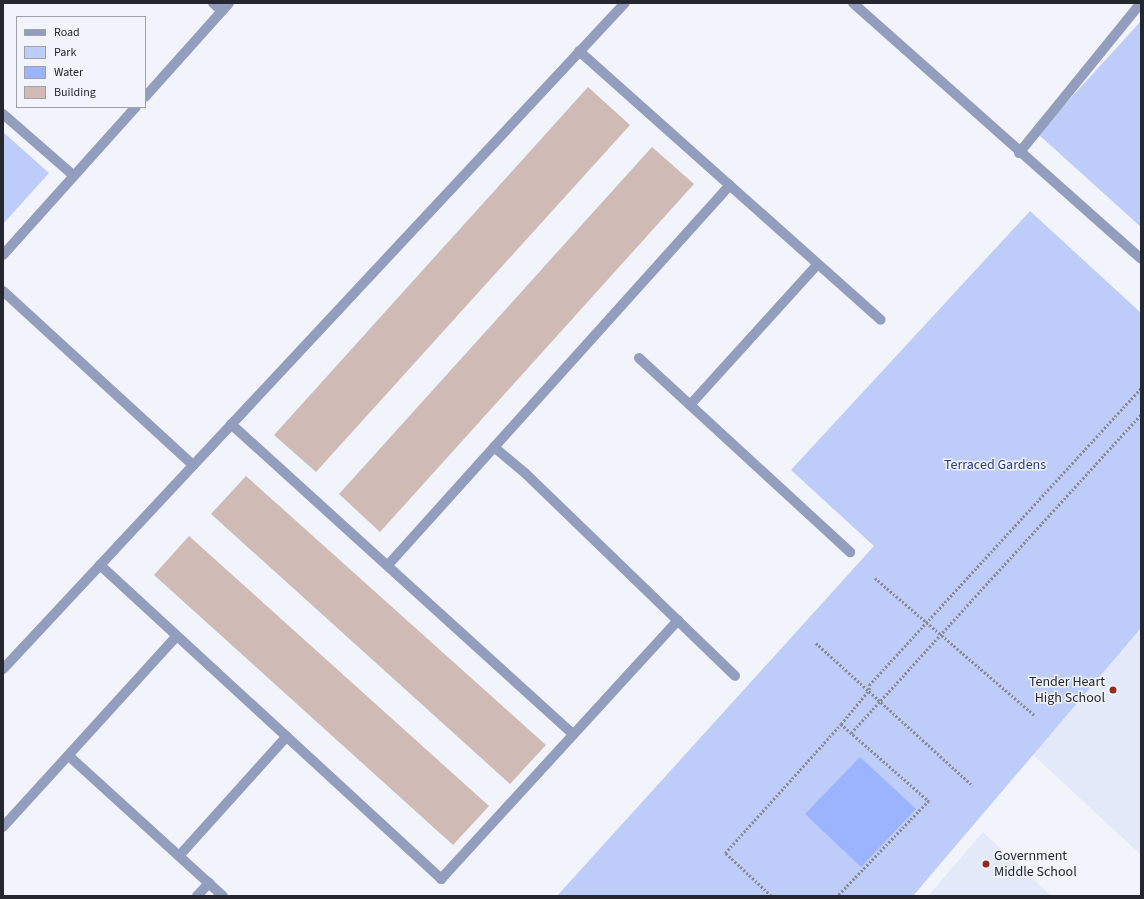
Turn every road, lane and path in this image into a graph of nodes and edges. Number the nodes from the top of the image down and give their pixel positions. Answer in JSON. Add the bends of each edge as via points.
{"nodes":[{"id":1,"x":213,"y":3,"type":"edge"},
{"id":2,"x":229,"y":3,"type":"edge"},
{"id":3,"x":625,"y":3,"type":"edge"},
{"id":4,"x":853,"y":3,"type":"edge"},
{"id":5,"x":1141,"y":3,"type":"edge"},
{"id":6,"x":222,"y":11,"type":"junction"},
{"id":7,"x":579,"y":51,"type":"junction"},
{"id":8,"x":146,"y":96,"type":"edge"},
{"id":9,"x":135,"y":108,"type":"edge"},
{"id":10,"x":3,"y":114,"type":"edge"},
{"id":11,"x":1019,"y":153,"type":"junction"},
{"id":12,"x":74,"y":176,"type":"junction"},
{"id":13,"x":730,"y":185,"type":"junction"},
{"id":14,"x":3,"y":255,"type":"edge"},
{"id":15,"x":1141,"y":259,"type":"edge"},
{"id":16,"x":818,"y":264,"type":"junction"},
{"id":17,"x":3,"y":292,"type":"edge"},
{"id":18,"x":881,"y":320,"type":"dead end"},
{"id":19,"x":639,"y":358,"type":"dead end"},
{"id":20,"x":1141,"y":388,"type":"edge"},
{"id":21,"x":690,"y":405,"type":"junction"},
{"id":22,"x":1141,"y":414,"type":"edge"},
{"id":23,"x":232,"y":424,"type":"junction"},
{"id":24,"x":494,"y":447,"type":"junction"},
{"id":25,"x":193,"y":465,"type":"junction"},
{"id":26,"x":850,"y":552,"type":"dead end"},
{"id":27,"x":100,"y":565,"type":"junction"},
{"id":28,"x":388,"y":565,"type":"junction"},
{"id":29,"x":875,"y":578,"type":"dead end"},
{"id":30,"x":678,"y":620,"type":"junction"},
{"id":31,"x":926,"y":622,"type":"junction"},
{"id":32,"x":940,"y":634,"type":"junction"},
{"id":33,"x":177,"y":636,"type":"junction"},
{"id":34,"x":816,"y":643,"type":"dead end"},
{"id":35,"x":3,"y":669,"type":"edge"},
{"id":36,"x":735,"y":676,"type":"dead end"},
{"id":37,"x":869,"y":690,"type":"junction"},
{"id":38,"x":880,"y":701,"type":"junction"},
{"id":39,"x":1034,"y":715,"type":"dead end"},
{"id":40,"x":841,"y":724,"type":"junction"},
{"id":41,"x":851,"y":733,"type":"junction"},
{"id":42,"x":573,"y":734,"type":"junction"},
{"id":43,"x":287,"y":736,"type":"junction"},
{"id":44,"x":69,"y":756,"type":"junction"},
{"id":45,"x":973,"y":786,"type":"dead end"},
{"id":46,"x":3,"y":827,"type":"edge"},
{"id":47,"x":179,"y":856,"type":"junction"},
{"id":48,"x":209,"y":883,"type":"junction"},
{"id":49,"x":197,"y":896,"type":"edge"},
{"id":50,"x":223,"y":896,"type":"edge"},
{"id":51,"x":771,"y":896,"type":"edge"},
{"id":52,"x":838,"y":896,"type":"edge"}],
"edges":[{"from":1,"to":6,"type":"street"},
{"from":2,"to":6,"type":"street"},
{"from":3,"to":7,"type":"street"},
{"from":4,"to":11,"type":"street"},
{"from":5,"to":11,"type":"street"},
{"from":6,"to":8,"type":"street"},
{"from":7,"to":13,"type":"street"},
{"from":7,"to":23,"type":"street"},
{"from":9,"to":12,"type":"street"},
{"from":10,"to":12,"type":"street"},
{"from":11,"to":15,"type":"street"},
{"from":12,"to":14,"type":"street"},
{"from":13,"to":16,"type":"street"},
{"from":13,"to":24,"type":"street"},
{"from":16,"to":18,"type":"street"},
{"from":16,"to":21,"type":"street"},
{"from":17,"to":25,"type":"street"},
{"from":19,"to":21,"type":"street"},
{"from":20,"to":31,"type":"path"},
{"from":21,"to":26,"type":"street"},
{"from":22,"to":32,"type":"path"},
{"from":23,"to":25,"type":"street"},
{"from":23,"to":28,"type":"street"},
{"from":24,"to":28,"type":"street"},
{"from":24,"to":30,"type":"street"},
{"from":25,"to":27,"type":"street"},
{"from":27,"to":33,"type":"street"},
{"from":27,"to":35,"type":"street"},
{"from":28,"to":42,"type":"street"},
{"from":29,"to":31,"type":"path"},
{"from":30,"to":36,"type":"street"},
{"from":30,"to":42,"type":"street"},
{"from":31,"to":32,"type":"path"},
{"from":31,"to":37,"type":"path","via":[[869,685]]},
{"from":32,"to":38,"type":"path"},
{"from":32,"to":39,"type":"path"},
{"from":33,"to":43,"type":"street"},
{"from":33,"to":44,"type":"street"},
{"from":34,"to":37,"type":"path"},
{"from":37,"to":38,"type":"path"},
{"from":37,"to":40,"type":"path"},
{"from":38,"to":41,"type":"path"},
{"from":38,"to":45,"type":"path"},
{"from":40,"to":41,"type":"path"},
{"from":40,"to":51,"type":"path","via":[[725,853]]},
{"from":41,"to":52,"type":"path","via":[[929,801]]},
{"from":42,"to":43,"type":"street","via":[[441,879]]},
{"from":43,"to":47,"type":"street"},
{"from":44,"to":46,"type":"street"},
{"from":44,"to":47,"type":"street"},
{"from":47,"to":48,"type":"street"},
{"from":48,"to":49,"type":"street"},
{"from":48,"to":50,"type":"street"}]}
